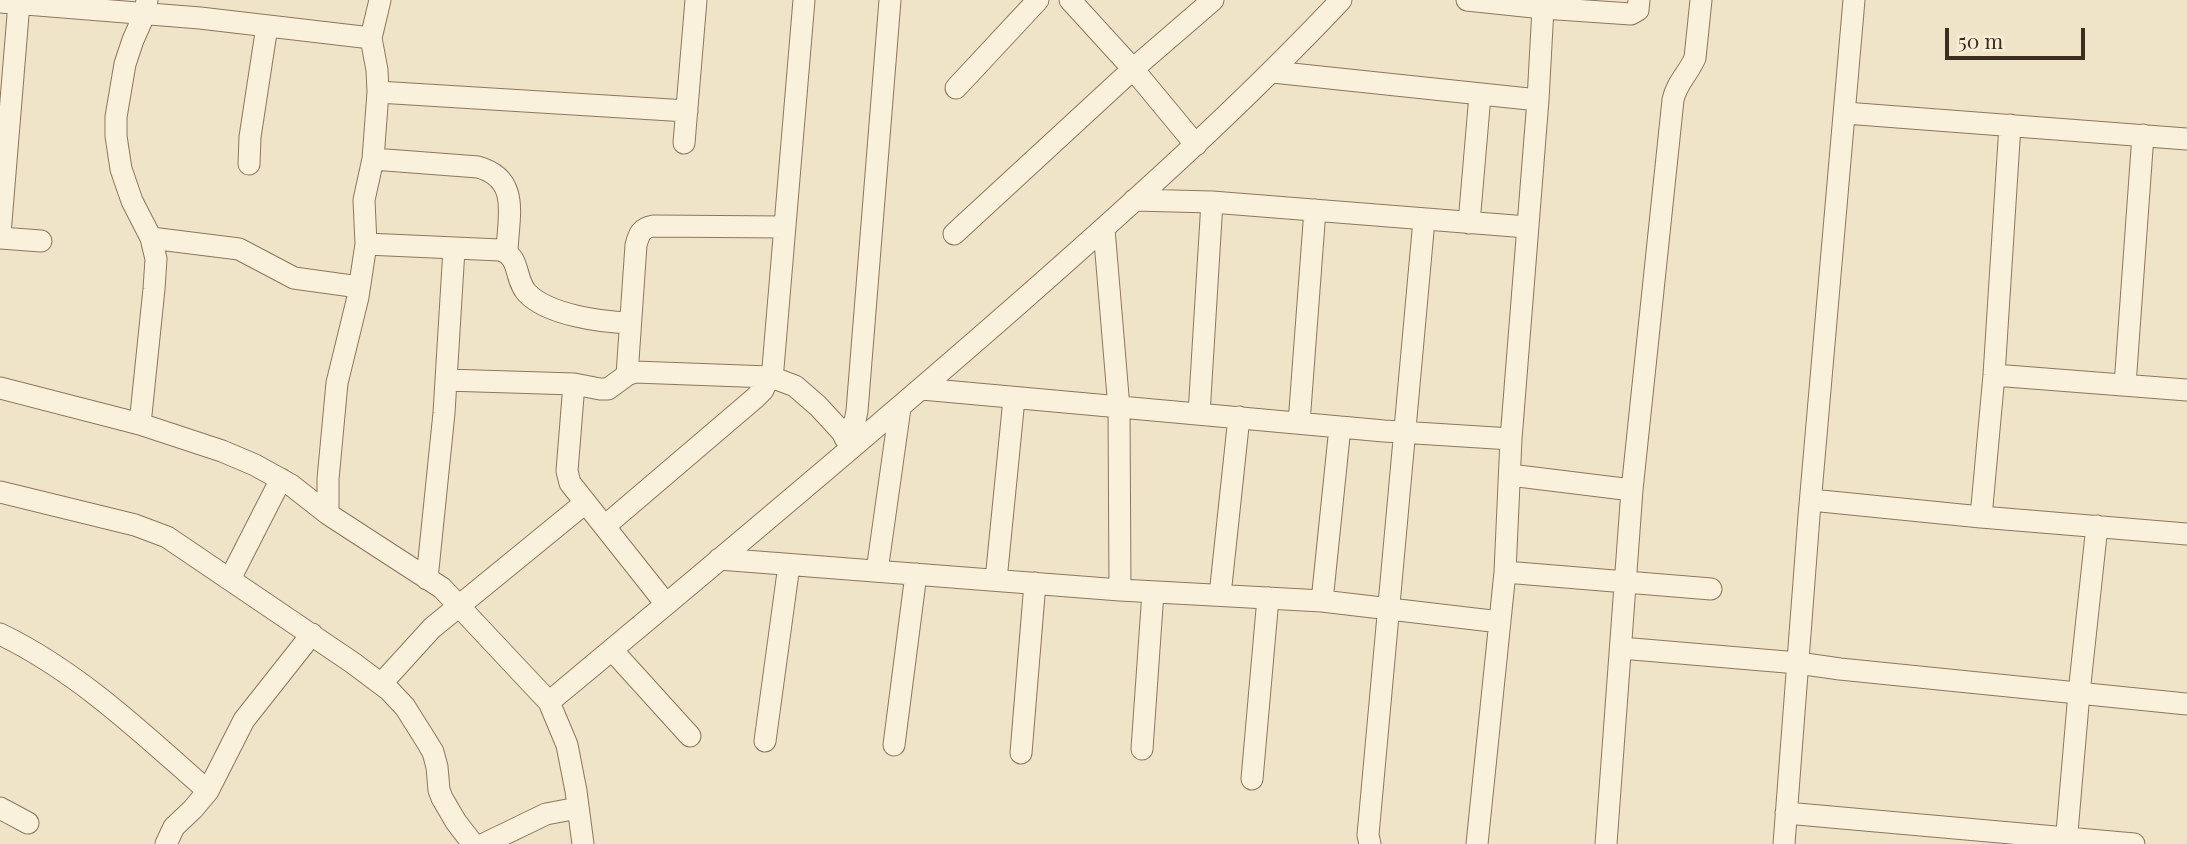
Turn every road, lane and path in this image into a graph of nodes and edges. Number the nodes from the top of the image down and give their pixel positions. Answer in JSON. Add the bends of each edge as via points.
{"nodes":[{"id":1,"x":380,"y":0,"type":"edge"},
{"id":2,"x":695,"y":0,"type":"edge"},
{"id":3,"x":804,"y":0,"type":"edge"},
{"id":4,"x":890,"y":0,"type":"edge"},
{"id":5,"x":1038,"y":0,"type":"edge"},
{"id":6,"x":1070,"y":0,"type":"edge"},
{"id":7,"x":1213,"y":0,"type":"edge"},
{"id":8,"x":1341,"y":0,"type":"edge"},
{"id":9,"x":1467,"y":0,"type":"edge"},
{"id":10,"x":1639,"y":0,"type":"edge"},
{"id":11,"x":1701,"y":0,"type":"edge"},
{"id":12,"x":1854,"y":0,"type":"edge"},
{"id":13,"x":9,"y":2,"type":"edge"},
{"id":14,"x":1529,"y":5,"type":"edge"},
{"id":15,"x":146,"y":7,"type":"edge"},
{"id":16,"x":267,"y":26,"type":"junction"},
{"id":17,"x":371,"y":38,"type":"junction"},
{"id":18,"x":1133,"y":69,"type":"junction"},
{"id":19,"x":1272,"y":72,"type":"junction"},
{"id":20,"x":956,"y":88,"type":"dead end"},
{"id":21,"x":378,"y":93,"type":"junction"},
{"id":22,"x":1480,"y":95,"type":"junction"},
{"id":23,"x":1538,"y":100,"type":"junction"},
{"id":24,"x":687,"y":111,"type":"junction"},
{"id":25,"x":1845,"y":113,"type":"junction"},
{"id":26,"x":2010,"y":125,"type":"junction"},
{"id":27,"x":2143,"y":135,"type":"junction"},
{"id":28,"x":2187,"y":139,"type":"edge"},
{"id":29,"x":684,"y":143,"type":"dead end"},
{"id":30,"x":1196,"y":145,"type":"junction"},
{"id":31,"x":373,"y":159,"type":"junction"},
{"id":32,"x":248,"y":164,"type":"dead end"},
{"id":33,"x":1134,"y":200,"type":"junction"},
{"id":34,"x":1212,"y":202,"type":"junction"},
{"id":35,"x":1315,"y":210,"type":"junction"},
{"id":36,"x":1424,"y":220,"type":"junction"},
{"id":37,"x":1469,"y":223,"type":"junction"},
{"id":38,"x":785,"y":227,"type":"junction"},
{"id":39,"x":1527,"y":227,"type":"junction"},
{"id":40,"x":1104,"y":229,"type":"junction"},
{"id":41,"x":954,"y":234,"type":"dead end"},
{"id":42,"x":0,"y":236,"type":"edge"},
{"id":43,"x":151,"y":238,"type":"junction"},
{"id":44,"x":41,"y":241,"type":"dead end"},
{"id":45,"x":366,"y":244,"type":"junction"},
{"id":46,"x":454,"y":248,"type":"junction"},
{"id":47,"x":507,"y":252,"type":"junction"},
{"id":48,"x":359,"y":288,"type":"junction"},
{"id":49,"x":630,"y":324,"type":"junction"},
{"id":50,"x":626,"y":375,"type":"junction"},
{"id":51,"x":1994,"y":375,"type":"junction"},
{"id":52,"x":769,"y":377,"type":"junction"},
{"id":53,"x":446,"y":380,"type":"junction"},
{"id":54,"x":575,"y":384,"type":"junction"},
{"id":55,"x":2125,"y":385,"type":"junction"},
{"id":56,"x":0,"y":388,"type":"edge"},
{"id":57,"x":922,"y":389,"type":"junction"},
{"id":58,"x":2187,"y":390,"type":"edge"},
{"id":59,"x":1014,"y":399,"type":"junction"},
{"id":60,"x":900,"y":408,"type":"junction"},
{"id":61,"x":1119,"y":408,"type":"junction"},
{"id":62,"x":1199,"y":414,"type":"junction"},
{"id":63,"x":1239,"y":417,"type":"junction"},
{"id":64,"x":140,"y":424,"type":"junction"},
{"id":65,"x":1300,"y":424,"type":"junction"},
{"id":66,"x":1340,"y":427,"type":"junction"},
{"id":67,"x":1406,"y":432,"type":"junction"},
{"id":68,"x":1511,"y":439,"type":"junction"},
{"id":69,"x":848,"y":443,"type":"junction"},
{"id":70,"x":1510,"y":475,"type":"junction"},
{"id":71,"x":281,"y":479,"type":"junction"},
{"id":72,"x":1632,"y":490,"type":"junction"},
{"id":73,"x":0,"y":492,"type":"edge"},
{"id":74,"x":1811,"y":500,"type":"junction"},
{"id":75,"x":585,"y":503,"type":"junction"},
{"id":76,"x":328,"y":514,"type":"junction"},
{"id":77,"x":1981,"y":517,"type":"junction"},
{"id":78,"x":605,"y":526,"type":"junction"},
{"id":79,"x":2097,"y":526,"type":"junction"},
{"id":80,"x":2187,"y":534,"type":"edge"},
{"id":81,"x":719,"y":559,"type":"junction"},
{"id":82,"x":789,"y":565,"type":"junction"},
{"id":83,"x":877,"y":571,"type":"junction"},
{"id":84,"x":1505,"y":572,"type":"junction"},
{"id":85,"x":916,"y":574,"type":"junction"},
{"id":86,"x":230,"y":579,"type":"junction"},
{"id":87,"x":427,"y":579,"type":"junction"},
{"id":88,"x":996,"y":580,"type":"junction"},
{"id":89,"x":1035,"y":583,"type":"junction"},
{"id":90,"x":1625,"y":583,"type":"junction"},
{"id":91,"x":1711,"y":589,"type":"dead end"},
{"id":92,"x":1120,"y":590,"type":"junction"},
{"id":93,"x":1153,"y":592,"type":"junction"},
{"id":94,"x":1220,"y":596,"type":"junction"},
{"id":95,"x":1268,"y":598,"type":"junction"},
{"id":96,"x":1322,"y":601,"type":"junction"},
{"id":97,"x":666,"y":604,"type":"junction"},
{"id":98,"x":458,"y":606,"type":"junction"},
{"id":99,"x":1389,"y":608,"type":"junction"},
{"id":100,"x":1500,"y":622,"type":"junction"},
{"id":101,"x":0,"y":634,"type":"edge"},
{"id":102,"x":312,"y":634,"type":"junction"},
{"id":103,"x":1621,"y":648,"type":"junction"},
{"id":104,"x":612,"y":650,"type":"junction"},
{"id":105,"x":1798,"y":663,"type":"junction"},
{"id":106,"x":381,"y":684,"type":"junction"},
{"id":107,"x":2079,"y":694,"type":"junction"},
{"id":108,"x":549,"y":702,"type":"junction"},
{"id":109,"x":2187,"y":704,"type":"edge"},
{"id":110,"x":690,"y":736,"type":"dead end"},
{"id":111,"x":765,"y":741,"type":"dead end"},
{"id":112,"x":894,"y":746,"type":"dead end"},
{"id":113,"x":1142,"y":750,"type":"dead end"},
{"id":114,"x":1021,"y":753,"type":"dead end"},
{"id":115,"x":1252,"y":779,"type":"dead end"},
{"id":116,"x":208,"y":791,"type":"junction"},
{"id":117,"x":0,"y":808,"type":"edge"},
{"id":118,"x":578,"y":808,"type":"junction"},
{"id":119,"x":1786,"y":813,"type":"junction"},
{"id":120,"x":28,"y":823,"type":"dead end"},
{"id":121,"x":1936,"y":835,"type":"edge"},
{"id":122,"x":2066,"y":841,"type":"edge"},
{"id":123,"x":166,"y":844,"type":"edge"},
{"id":124,"x":473,"y":844,"type":"edge"},
{"id":125,"x":484,"y":844,"type":"edge"},
{"id":126,"x":583,"y":844,"type":"edge"},
{"id":127,"x":1370,"y":844,"type":"edge"},
{"id":128,"x":1477,"y":844,"type":"edge"},
{"id":129,"x":1606,"y":844,"type":"edge"},
{"id":130,"x":1784,"y":844,"type":"edge"},
{"id":131,"x":2134,"y":844,"type":"edge"}],
"edges":[{"from":1,"to":17,"type":"street"},
{"from":2,"to":24,"type":"street"},
{"from":3,"to":38,"type":"street"},
{"from":4,"to":69,"type":"street","via":[[857,411]]},
{"from":5,"to":20,"type":"street"},
{"from":6,"to":18,"type":"street"},
{"from":7,"to":18,"type":"street"},
{"from":8,"to":19,"type":"street"},
{"from":9,"to":14,"type":"street"},
{"from":10,"to":14,"type":"street","via":[[1638,10],[1631,14]]},
{"from":11,"to":72,"type":"street","via":[[1695,58],[1673,100]]},
{"from":12,"to":25,"type":"street"},
{"from":13,"to":15,"type":"street"},
{"from":13,"to":42,"type":"street"},
{"from":14,"to":23,"type":"street"},
{"from":15,"to":16,"type":"street"},
{"from":15,"to":43,"type":"street","via":[[125,64],[116,136],[125,183]]},
{"from":16,"to":17,"type":"street"},
{"from":16,"to":32,"type":"street"},
{"from":17,"to":21,"type":"street"},
{"from":18,"to":30,"type":"street"},
{"from":18,"to":41,"type":"street"},
{"from":19,"to":22,"type":"street"},
{"from":19,"to":30,"type":"street"},
{"from":21,"to":24,"type":"street"},
{"from":21,"to":31,"type":"street"},
{"from":22,"to":23,"type":"street"},
{"from":22,"to":37,"type":"street"},
{"from":23,"to":39,"type":"street"},
{"from":24,"to":29,"type":"street"},
{"from":25,"to":26,"type":"street"},
{"from":25,"to":74,"type":"street"},
{"from":26,"to":27,"type":"street"},
{"from":26,"to":51,"type":"street"},
{"from":27,"to":28,"type":"street"},
{"from":27,"to":55,"type":"street"},
{"from":30,"to":33,"type":"street"},
{"from":31,"to":45,"type":"street","via":[[364,200]]},
{"from":31,"to":47,"type":"street","via":[[491,170],[508,190]]},
{"from":33,"to":34,"type":"street"},
{"from":33,"to":40,"type":"street"},
{"from":34,"to":35,"type":"street"},
{"from":34,"to":62,"type":"street"},
{"from":35,"to":36,"type":"street"},
{"from":35,"to":65,"type":"street"},
{"from":36,"to":37,"type":"street"},
{"from":36,"to":67,"type":"street"},
{"from":37,"to":39,"type":"street"},
{"from":38,"to":49,"type":"street","via":[[646,227],[636,245]]},
{"from":38,"to":52,"type":"street","via":[[775,358]]},
{"from":39,"to":68,"type":"street"},
{"from":40,"to":57,"type":"street"},
{"from":40,"to":61,"type":"street"},
{"from":42,"to":44,"type":"street"},
{"from":43,"to":48,"type":"street","via":[[239,249],[294,278]]},
{"from":43,"to":64,"type":"street","via":[[155,289]]},
{"from":45,"to":46,"type":"street"},
{"from":45,"to":48,"type":"street"},
{"from":46,"to":47,"type":"street"},
{"from":46,"to":53,"type":"street"},
{"from":47,"to":49,"type":"street","via":[[520,283],[535,299],[593,320]]},
{"from":48,"to":76,"type":"street","via":[[337,383]]},
{"from":49,"to":50,"type":"street"},
{"from":50,"to":52,"type":"street"},
{"from":50,"to":54,"type":"street","via":[[608,389]]},
{"from":51,"to":55,"type":"street"},
{"from":51,"to":77,"type":"street"},
{"from":52,"to":69,"type":"street","via":[[803,392]]},
{"from":52,"to":78,"type":"street","via":[[755,398]]},
{"from":53,"to":54,"type":"street"},
{"from":53,"to":87,"type":"street"},
{"from":54,"to":75,"type":"street","via":[[567,471]]},
{"from":55,"to":58,"type":"street"},
{"from":56,"to":64,"type":"street"},
{"from":57,"to":59,"type":"street"},
{"from":57,"to":60,"type":"street"},
{"from":59,"to":61,"type":"street"},
{"from":59,"to":88,"type":"street"},
{"from":60,"to":69,"type":"street"},
{"from":60,"to":83,"type":"street"},
{"from":61,"to":62,"type":"street"},
{"from":61,"to":92,"type":"street"},
{"from":62,"to":63,"type":"street"},
{"from":63,"to":65,"type":"street"},
{"from":63,"to":94,"type":"street"},
{"from":64,"to":71,"type":"street","via":[[222,452]]},
{"from":65,"to":66,"type":"street"},
{"from":66,"to":67,"type":"street"},
{"from":66,"to":96,"type":"street"},
{"from":67,"to":68,"type":"street"},
{"from":67,"to":99,"type":"street"},
{"from":68,"to":70,"type":"street"},
{"from":69,"to":81,"type":"street"},
{"from":70,"to":72,"type":"street"},
{"from":70,"to":84,"type":"street"},
{"from":71,"to":76,"type":"street"},
{"from":71,"to":86,"type":"street"},
{"from":72,"to":90,"type":"street"},
{"from":73,"to":86,"type":"street","via":[[135,524],[167,537]]},
{"from":74,"to":77,"type":"street"},
{"from":74,"to":105,"type":"street"},
{"from":75,"to":78,"type":"street"},
{"from":75,"to":98,"type":"street"},
{"from":76,"to":87,"type":"street"},
{"from":77,"to":79,"type":"street"},
{"from":78,"to":97,"type":"street"},
{"from":79,"to":80,"type":"street"},
{"from":79,"to":107,"type":"street"},
{"from":81,"to":82,"type":"street"},
{"from":81,"to":97,"type":"street"},
{"from":82,"to":83,"type":"street"},
{"from":82,"to":111,"type":"street"},
{"from":83,"to":85,"type":"street"},
{"from":84,"to":90,"type":"street"},
{"from":84,"to":100,"type":"street"},
{"from":85,"to":88,"type":"street"},
{"from":85,"to":112,"type":"street"},
{"from":86,"to":102,"type":"street"},
{"from":87,"to":98,"type":"street"},
{"from":88,"to":89,"type":"street"},
{"from":89,"to":92,"type":"street"},
{"from":89,"to":114,"type":"street"},
{"from":90,"to":91,"type":"street"},
{"from":90,"to":103,"type":"street"},
{"from":92,"to":93,"type":"street"},
{"from":93,"to":94,"type":"street"},
{"from":93,"to":113,"type":"street"},
{"from":94,"to":95,"type":"street"},
{"from":95,"to":96,"type":"street"},
{"from":95,"to":115,"type":"street"},
{"from":96,"to":99,"type":"street"},
{"from":97,"to":104,"type":"street"},
{"from":98,"to":106,"type":"street","via":[[419,640]]},
{"from":98,"to":108,"type":"street"},
{"from":99,"to":100,"type":"street"},
{"from":99,"to":127,"type":"street"},
{"from":100,"to":128,"type":"street"},
{"from":101,"to":116,"type":"street","via":[[99,697]]},
{"from":102,"to":106,"type":"street"},
{"from":102,"to":116,"type":"street","via":[[244,720]]},
{"from":103,"to":105,"type":"street"},
{"from":103,"to":129,"type":"street"},
{"from":104,"to":108,"type":"street"},
{"from":104,"to":110,"type":"street"},
{"from":105,"to":107,"type":"street"},
{"from":105,"to":119,"type":"street"},
{"from":106,"to":124,"type":"street","via":[[405,707],[433,752],[442,798]]},
{"from":107,"to":109,"type":"street"},
{"from":107,"to":122,"type":"street"},
{"from":108,"to":118,"type":"street","via":[[567,745]]},
{"from":116,"to":123,"type":"street","via":[[174,827]]},
{"from":117,"to":120,"type":"street"},
{"from":118,"to":125,"type":"street","via":[[539,816]]},
{"from":118,"to":126,"type":"street"},
{"from":119,"to":121,"type":"street"},
{"from":119,"to":130,"type":"street"},
{"from":121,"to":122,"type":"street"},
{"from":122,"to":131,"type":"street"}]}
